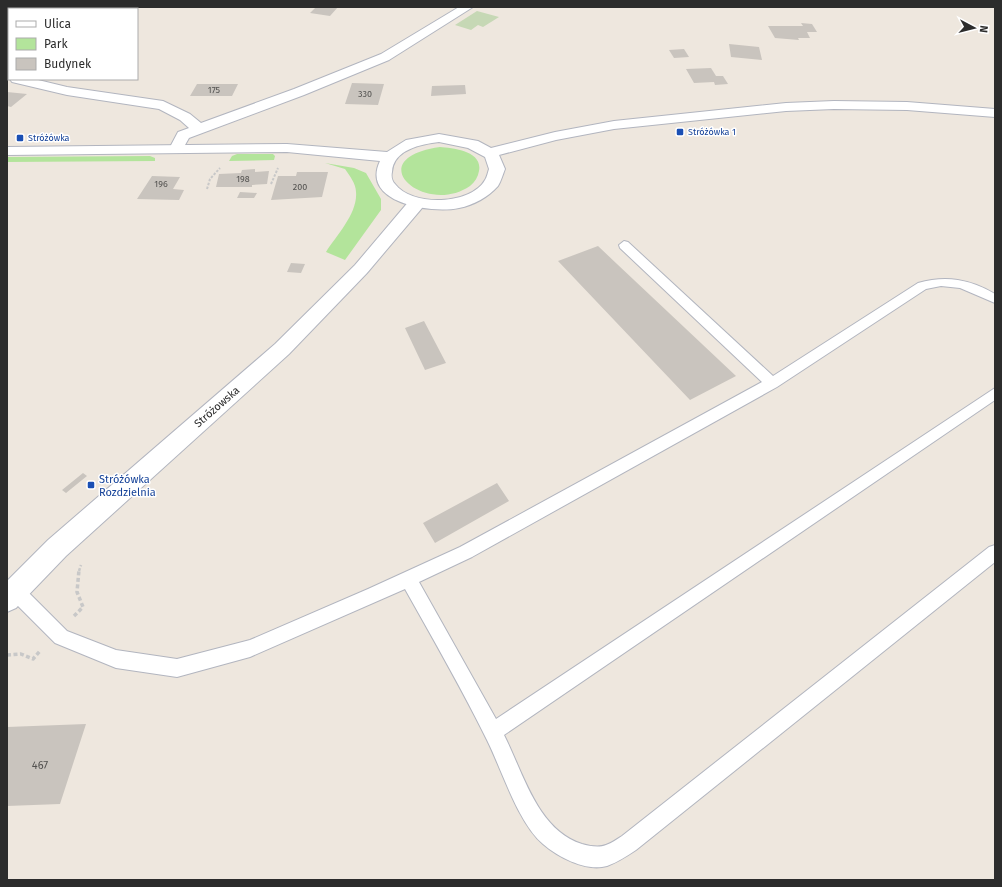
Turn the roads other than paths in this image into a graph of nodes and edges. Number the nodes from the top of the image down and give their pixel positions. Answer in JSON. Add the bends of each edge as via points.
{"nodes":[{"id":1,"x":467,"y":7,"type":"edge"},
{"id":2,"x":22,"y":80,"type":"edge"},
{"id":3,"x":995,"y":113,"type":"edge"},
{"id":4,"x":199,"y":129,"type":"junction"},
{"id":5,"x":176,"y":149,"type":"junction"},
{"id":6,"x":7,"y":151,"type":"edge"},
{"id":7,"x":490,"y":153,"type":"junction"},
{"id":8,"x":389,"y":157,"type":"junction"},
{"id":9,"x":416,"y":204,"type":"junction"},
{"id":10,"x":624,"y":245,"type":"dead end"},
{"id":11,"x":995,"y":300,"type":"edge"},
{"id":12,"x":772,"y":383,"type":"junction"},
{"id":13,"x":995,"y":393,"type":"edge"},
{"id":14,"x":995,"y":552,"type":"edge"},
{"id":15,"x":408,"y":579,"type":"junction"},
{"id":16,"x":11,"y":595,"type":"edge"},
{"id":17,"x":493,"y":732,"type":"junction"}],
"edges":[{"from":1,"to":4,"type":"main road","via":[[385,57]]},
{"from":2,"to":4,"type":"main road","via":[[67,91],[163,105],[185,116]]},
{"from":3,"to":7,"type":"main road","via":[[906,106],[786,107],[614,126],[555,136]]},
{"from":4,"to":5,"type":"main road","via":[[183,135]]},
{"from":5,"to":6,"type":"main road"},
{"from":5,"to":8,"type":"main road","via":[[287,148]]},
{"from":7,"to":8,"type":"main road","via":[[477,144],[460,139],[440,138],[420,140],[402,147]]},
{"from":7,"to":9,"type":"main road","via":[[498,166],[495,180],[484,193],[464,202],[440,206]]},
{"from":8,"to":9,"type":"main road","via":[[383,170],[385,184],[397,196]]},
{"from":9,"to":16,"type":"main road","name":"Stróżowska","via":[[361,269],[282,349],[97,512]]},
{"from":10,"to":12,"type":"lane"},
{"from":11,"to":12,"type":"lane","via":[[970,286],[932,282]]},
{"from":12,"to":15,"type":"lane","via":[[466,552]]},
{"from":13,"to":17,"type":"lane"},
{"from":14,"to":17,"type":"lane","via":[[630,844],[604,856],[585,855],[569,850],[554,840],[538,823]]},
{"from":15,"to":16,"type":"lane","via":[[250,648],[177,668],[116,659],[61,637]]},
{"from":15,"to":17,"type":"lane"}]}
